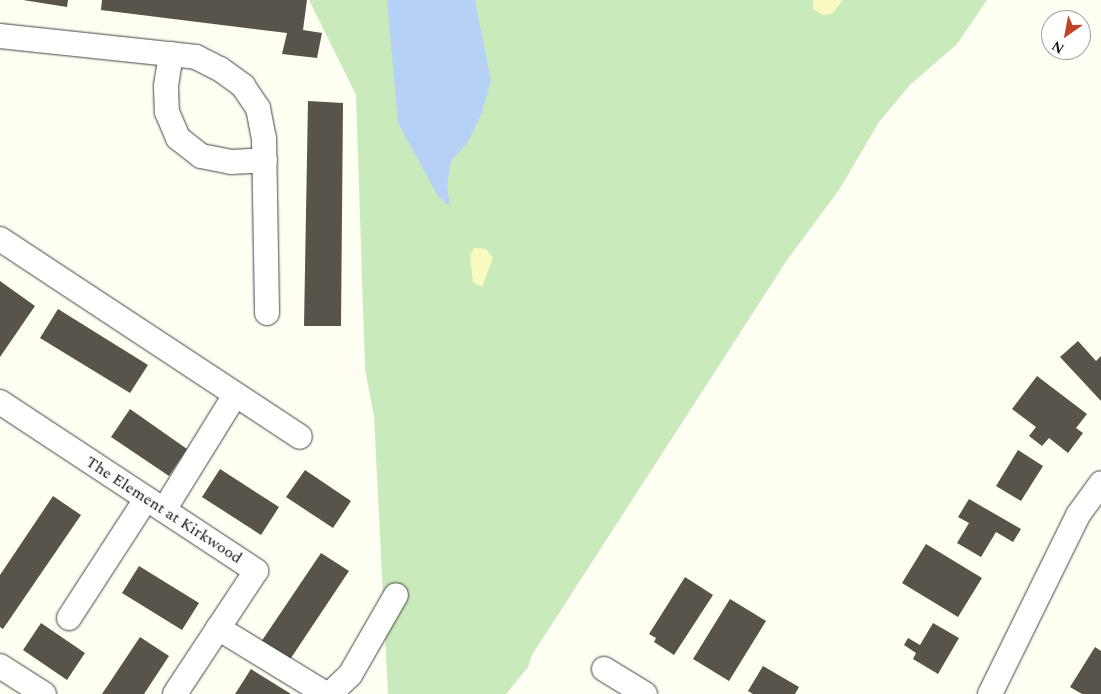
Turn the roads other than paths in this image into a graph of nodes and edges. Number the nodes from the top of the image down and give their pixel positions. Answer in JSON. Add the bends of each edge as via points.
{"nodes":[{"id":1,"x":0,"y":36,"type":"edge"},
{"id":2,"x":171,"y":54,"type":"junction"},
{"id":3,"x":265,"y":160,"type":"junction"},
{"id":4,"x":0,"y":239,"type":"edge"},
{"id":5,"x":267,"y":313,"type":"dead end"},
{"id":6,"x":235,"y":394,"type":"junction"},
{"id":7,"x":0,"y":402,"type":"edge"},
{"id":8,"x":300,"y":437,"type":"dead end"},
{"id":9,"x":1101,"y":483,"type":"edge"},
{"id":10,"x":155,"y":504,"type":"junction"},
{"id":11,"x":396,"y":596,"type":"dead end"},
{"id":12,"x":69,"y":618,"type":"dead end"},
{"id":13,"x":218,"y":628,"type":"junction"},
{"id":14,"x":0,"y":666,"type":"edge"},
{"id":15,"x":604,"y":669,"type":"dead end"},
{"id":16,"x":33,"y":691,"type":"edge"},
{"id":17,"x":182,"y":692,"type":"edge"},
{"id":18,"x":328,"y":694,"type":"edge"},
{"id":19,"x":645,"y":694,"type":"edge"},
{"id":20,"x":990,"y":694,"type":"edge"}],
"edges":[{"from":1,"to":2,"type":"street"},
{"from":2,"to":3,"type":"street","via":[[196,57],[243,86],[258,108]]},
{"from":2,"to":3,"type":"street","via":[[166,87],[167,112],[178,138],[201,156],[231,162]]},
{"from":3,"to":5,"type":"street"},
{"from":4,"to":6,"type":"street"},
{"from":6,"to":8,"type":"street"},
{"from":6,"to":10,"type":"street"},
{"from":7,"to":10,"type":"street","name":"The Element at Kirkwood"},
{"from":9,"to":20,"type":"street","via":[[1074,523]]},
{"from":10,"to":12,"type":"street"},
{"from":10,"to":13,"type":"street","name":"The Element at Kirkwood","via":[[256,571]]},
{"from":11,"to":18,"type":"street","via":[[350,675]]},
{"from":13,"to":17,"type":"street","name":"The Element at Kirkwood"},
{"from":13,"to":18,"type":"street"},
{"from":14,"to":16,"type":"street"},
{"from":15,"to":19,"type":"street"}]}
